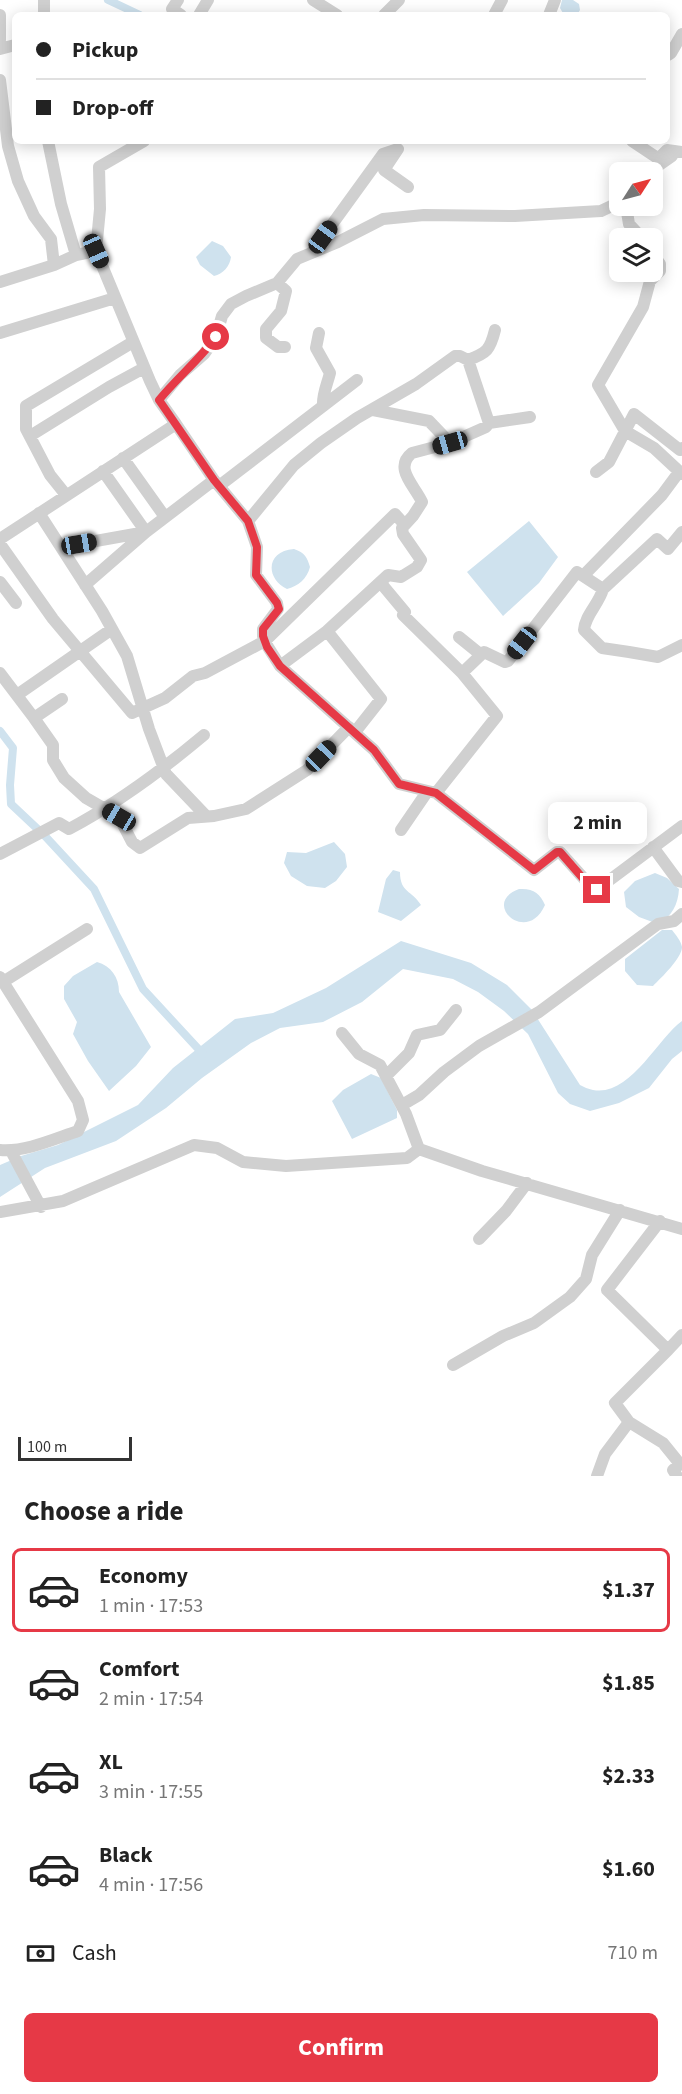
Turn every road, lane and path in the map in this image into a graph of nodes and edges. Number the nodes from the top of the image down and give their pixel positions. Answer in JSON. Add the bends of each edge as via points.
{"nodes":[{"id":1,"x":178,"y":0,"type":"edge"},
{"id":2,"x":313,"y":0,"type":"edge"},
{"id":3,"x":399,"y":0,"type":"edge"},
{"id":4,"x":176,"y":12,"type":"edge"},
{"id":5,"x":332,"y":12,"type":"edge"},
{"id":6,"x":387,"y":12,"type":"edge"},
{"id":7,"x":0,"y":15,"type":"edge"},
{"id":8,"x":682,"y":34,"type":"edge"},
{"id":9,"x":0,"y":40,"type":"edge"},
{"id":10,"x":670,"y":54,"type":"edge"},
{"id":11,"x":0,"y":80,"type":"edge"},
{"id":12,"x":6,"y":99,"type":"edge"},
{"id":13,"x":49,"y":144,"type":"edge"},
{"id":14,"x":139,"y":144,"type":"edge"},
{"id":15,"x":386,"y":144,"type":"edge"},
{"id":16,"x":636,"y":144,"type":"edge"},
{"id":17,"x":680,"y":152,"type":"edge"},
{"id":18,"x":378,"y":158,"type":"junction"},
{"id":19,"x":663,"y":163,"type":"edge"},
{"id":20,"x":408,"y":187,"type":"dead end"},
{"id":21,"x":609,"y":208,"type":"edge"},
{"id":22,"x":96,"y":251,"type":"junction"},
{"id":23,"x":311,"y":253,"type":"junction"},
{"id":24,"x":76,"y":255,"type":"junction"},
{"id":25,"x":54,"y":265,"type":"junction"},
{"id":26,"x":0,"y":282,"type":"edge"},
{"id":27,"x":650,"y":282,"type":"edge"},
{"id":28,"x":277,"y":283,"type":"junction"},
{"id":29,"x":115,"y":298,"type":"junction"},
{"id":30,"x":495,"y":330,"type":"dead end"},
{"id":31,"x":0,"y":333,"type":"edge"},
{"id":32,"x":319,"y":333,"type":"dead end"},
{"id":33,"x":133,"y":342,"type":"junction"},
{"id":34,"x":285,"y":347,"type":"dead end"},
{"id":35,"x":468,"y":360,"type":"junction"},
{"id":36,"x":144,"y":368,"type":"junction"},
{"id":37,"x":357,"y":380,"type":"dead end"},
{"id":38,"x":159,"y":400,"type":"junction"},
{"id":39,"x":323,"y":406,"type":"junction"},
{"id":40,"x":373,"y":410,"type":"junction"},
{"id":41,"x":530,"y":417,"type":"dead end"},
{"id":42,"x":489,"y":423,"type":"junction"},
{"id":43,"x":176,"y":424,"type":"junction"},
{"id":44,"x":625,"y":431,"type":"junction"},
{"id":45,"x":30,"y":436,"type":"junction"},
{"id":46,"x":450,"y":443,"type":"junction"},
{"id":47,"x":682,"y":448,"type":"edge"},
{"id":48,"x":123,"y":458,"type":"junction"},
{"id":49,"x":103,"y":471,"type":"junction"},
{"id":50,"x":596,"y":472,"type":"dead end"},
{"id":51,"x":681,"y":473,"type":"edge"},
{"id":52,"x":217,"y":483,"type":"junction"},
{"id":53,"x":66,"y":495,"type":"junction"},
{"id":54,"x":39,"y":513,"type":"junction"},
{"id":55,"x":165,"y":517,"type":"junction"},
{"id":56,"x":248,"y":521,"type":"junction"},
{"id":57,"x":404,"y":524,"type":"junction"},
{"id":58,"x":146,"y":532,"type":"junction"},
{"id":59,"x":682,"y":532,"type":"edge"},
{"id":60,"x":1,"y":537,"type":"edge"},
{"id":61,"x":65,"y":553,"type":"junction"},
{"id":62,"x":583,"y":576,"type":"junction"},
{"id":63,"x":0,"y":582,"type":"edge"},
{"id":64,"x":381,"y":582,"type":"junction"},
{"id":65,"x":85,"y":585,"type":"junction"},
{"id":66,"x":603,"y":589,"type":"junction"},
{"id":67,"x":16,"y":603,"type":"dead end"},
{"id":68,"x":112,"y":629,"type":"junction"},
{"id":69,"x":327,"y":631,"type":"junction"},
{"id":70,"x":459,"y":637,"type":"dead end"},
{"id":71,"x":265,"y":641,"type":"junction"},
{"id":72,"x":682,"y":645,"type":"edge"},
{"id":73,"x":80,"y":651,"type":"junction"},
{"id":74,"x":480,"y":654,"type":"junction"},
{"id":75,"x":280,"y":666,"type":"junction"},
{"id":76,"x":0,"y":673,"type":"edge"},
{"id":77,"x":462,"y":673,"type":"junction"},
{"id":78,"x":17,"y":695,"type":"junction"},
{"id":79,"x":62,"y":699,"type":"dead end"},
{"id":80,"x":143,"y":708,"type":"junction"},
{"id":81,"x":34,"y":718,"type":"junction"},
{"id":82,"x":352,"y":730,"type":"junction"},
{"id":83,"x":204,"y":735,"type":"dead end"},
{"id":84,"x":164,"y":768,"type":"junction"},
{"id":85,"x":431,"y":793,"type":"junction"},
{"id":86,"x":106,"y":809,"type":"junction"},
{"id":87,"x":206,"y":816,"type":"junction"},
{"id":88,"x":682,"y":826,"type":"edge"},
{"id":89,"x":401,"y":830,"type":"dead end"},
{"id":90,"x":653,"y":847,"type":"junction"},
{"id":91,"x":0,"y":854,"type":"edge"},
{"id":92,"x":682,"y":882,"type":"edge"},
{"id":93,"x":682,"y":914,"type":"edge"},
{"id":94,"x":87,"y":929,"type":"dead end"},
{"id":95,"x":2,"y":979,"type":"edge"},
{"id":96,"x":456,"y":1010,"type":"dead end"},
{"id":97,"x":342,"y":1033,"type":"dead end"},
{"id":98,"x":386,"y":1076,"type":"junction"},
{"id":99,"x":402,"y":1105,"type":"junction"},
{"id":100,"x":419,"y":1149,"type":"junction"},
{"id":101,"x":9,"y":1153,"type":"edge"},
{"id":102,"x":527,"y":1183,"type":"junction"},
{"id":103,"x":41,"y":1207,"type":"junction"},
{"id":104,"x":620,"y":1210,"type":"junction"},
{"id":105,"x":0,"y":1212,"type":"edge"},
{"id":106,"x":660,"y":1221,"type":"junction"},
{"id":107,"x":682,"y":1228,"type":"edge"},
{"id":108,"x":479,"y":1239,"type":"dead end"},
{"id":109,"x":682,"y":1335,"type":"edge"},
{"id":110,"x":668,"y":1350,"type":"junction"},
{"id":111,"x":453,"y":1365,"type":"dead end"},
{"id":112,"x":629,"y":1422,"type":"junction"},
{"id":113,"x":597,"y":1476,"type":"edge"},
{"id":114,"x":677,"y":1476,"type":"edge"}],
"edges":[{"from":1,"to":4,"type":"street","via":[[172,9]]},
{"from":2,"to":5,"type":"street"},
{"from":3,"to":6,"type":"street"},
{"from":7,"to":9,"type":"street"},
{"from":8,"to":10,"type":"street"},
{"from":11,"to":12,"type":"street"},
{"from":12,"to":25,"type":"street","via":[[8,146],[18,181],[34,216],[51,239]]},
{"from":13,"to":24,"type":"street"},
{"from":14,"to":22,"type":"street","via":[[99,167]]},
{"from":15,"to":18,"type":"street"},
{"from":16,"to":17,"type":"street","via":[[656,157],[667,150]]},
{"from":17,"to":19,"type":"street"},
{"from":18,"to":20,"type":"street","via":[[398,149],[384,170]]},
{"from":18,"to":23,"type":"street"},
{"from":21,"to":23,"type":"street","via":[[514,216],[424,215],[383,219]]},
{"from":22,"to":24,"type":"street"},
{"from":22,"to":29,"type":"street"},
{"from":23,"to":28,"type":"street","via":[[297,259]]},
{"from":24,"to":25,"type":"street"},
{"from":25,"to":26,"type":"street"},
{"from":27,"to":44,"type":"street","via":[[643,306],[598,385]]},
{"from":28,"to":34,"type":"street","via":[[286,291],[281,311],[266,329],[266,338]]},
{"from":28,"to":38,"type":"street","via":[[231,304],[204,354]]},
{"from":29,"to":31,"type":"street"},
{"from":29,"to":33,"type":"street"},
{"from":30,"to":35,"type":"street","via":[[492,344],[483,355]]},
{"from":32,"to":39,"type":"street","via":[[316,348],[330,373]]},
{"from":33,"to":36,"type":"street"},
{"from":33,"to":45,"type":"street","via":[[26,406],[26,429]]},
{"from":35,"to":40,"type":"street","via":[[455,356]]},
{"from":35,"to":42,"type":"street"},
{"from":36,"to":38,"type":"street"},
{"from":36,"to":45,"type":"street"},
{"from":37,"to":39,"type":"street"},
{"from":38,"to":43,"type":"street"},
{"from":39,"to":52,"type":"street"},
{"from":40,"to":46,"type":"street","via":[[429,421]]},
{"from":40,"to":56,"type":"street","via":[[294,465]]},
{"from":41,"to":42,"type":"street"},
{"from":42,"to":46,"type":"street"},
{"from":43,"to":48,"type":"street"},
{"from":43,"to":52,"type":"street"},
{"from":44,"to":47,"type":"street","via":[[634,414]]},
{"from":44,"to":50,"type":"street","via":[[609,462]]},
{"from":44,"to":51,"type":"street","via":[[654,448]]},
{"from":45,"to":53,"type":"street","via":[[50,475]]},
{"from":46,"to":57,"type":"street","via":[[412,453],[405,462],[404,470],[422,502]]},
{"from":48,"to":49,"type":"street"},
{"from":48,"to":55,"type":"street"},
{"from":49,"to":53,"type":"street"},
{"from":49,"to":58,"type":"street"},
{"from":51,"to":62,"type":"street"},
{"from":52,"to":55,"type":"street"},
{"from":52,"to":56,"type":"street"},
{"from":53,"to":54,"type":"street"},
{"from":54,"to":60,"type":"street"},
{"from":54,"to":61,"type":"street"},
{"from":55,"to":58,"type":"street"},
{"from":56,"to":71,"type":"street","via":[[257,547],[256,575],[279,609],[263,629]]},
{"from":57,"to":64,"type":"street","via":[[403,534],[421,560],[407,574],[390,574]]},
{"from":57,"to":71,"type":"street","via":[[395,514]]},
{"from":58,"to":61,"type":"street","via":[[79,544]]},
{"from":58,"to":65,"type":"street"},
{"from":59,"to":66,"type":"street","via":[[668,549],[657,539]]},
{"from":60,"to":73,"type":"street","via":[[53,620]]},
{"from":61,"to":65,"type":"street"},
{"from":62,"to":66,"type":"street"},
{"from":62,"to":74,"type":"street","via":[[577,572],[508,661],[486,652]]},
{"from":63,"to":67,"type":"street"},
{"from":64,"to":69,"type":"street"},
{"from":64,"to":77,"type":"street","via":[[405,612],[403,615]]},
{"from":65,"to":68,"type":"street"},
{"from":66,"to":72,"type":"street","via":[[584,623],[584,630],[602,648],[658,657]]},
{"from":68,"to":73,"type":"street"},
{"from":68,"to":80,"type":"street","via":[[127,656]]},
{"from":69,"to":75,"type":"street"},
{"from":69,"to":82,"type":"street","via":[[381,699]]},
{"from":70,"to":74,"type":"street"},
{"from":71,"to":75,"type":"street"},
{"from":71,"to":80,"type":"street","via":[[193,676],[165,698]]},
{"from":73,"to":78,"type":"street"},
{"from":73,"to":80,"type":"street","via":[[132,713]]},
{"from":74,"to":77,"type":"street"},
{"from":75,"to":82,"type":"street"},
{"from":76,"to":78,"type":"street"},
{"from":77,"to":85,"type":"street","via":[[497,716]]},
{"from":78,"to":81,"type":"street"},
{"from":79,"to":81,"type":"street"},
{"from":80,"to":84,"type":"street"},
{"from":81,"to":86,"type":"street","via":[[53,745],[53,760],[64,778],[86,798]]},
{"from":82,"to":85,"type":"street","via":[[374,750],[399,784]]},
{"from":82,"to":87,"type":"street","via":[[307,770],[246,809]]},
{"from":83,"to":84,"type":"street"},
{"from":84,"to":86,"type":"street"},
{"from":84,"to":87,"type":"street"},
{"from":85,"to":89,"type":"street"},
{"from":85,"to":90,"type":"street","via":[[534,870],[560,852],[595,891]]},
{"from":86,"to":87,"type":"street","via":[[119,817],[132,842],[140,848],[188,818]]},
{"from":86,"to":91,"type":"street","via":[[69,829],[59,823]]},
{"from":88,"to":90,"type":"street"},
{"from":90,"to":92,"type":"street"},
{"from":93,"to":99,"type":"street","via":[[674,921],[658,924],[539,1012],[479,1046]]},
{"from":94,"to":95,"type":"street"},
{"from":95,"to":101,"type":"street","via":[[78,1101],[83,1120],[78,1131]]},
{"from":96,"to":98,"type":"street","via":[[440,1030],[417,1035],[409,1053]]},
{"from":97,"to":98,"type":"street","via":[[360,1054],[380,1065]]},
{"from":98,"to":99,"type":"street"},
{"from":99,"to":100,"type":"street"},
{"from":100,"to":102,"type":"street"},
{"from":100,"to":103,"type":"street","via":[[407,1158],[286,1166],[243,1162],[216,1148],[194,1145]]},
{"from":101,"to":103,"type":"street"},
{"from":102,"to":104,"type":"street"},
{"from":102,"to":108,"type":"street"},
{"from":103,"to":105,"type":"street"},
{"from":104,"to":106,"type":"street"},
{"from":104,"to":111,"type":"street","via":[[592,1256],[586,1279],[570,1297],[534,1323]]},
{"from":106,"to":107,"type":"street"},
{"from":106,"to":110,"type":"street","via":[[607,1290]]},
{"from":109,"to":110,"type":"street"},
{"from":110,"to":112,"type":"street","via":[[615,1403]]},
{"from":112,"to":113,"type":"street","via":[[605,1454]]},
{"from":112,"to":114,"type":"street","via":[[663,1443],[680,1464],[673,1470]]}]}
